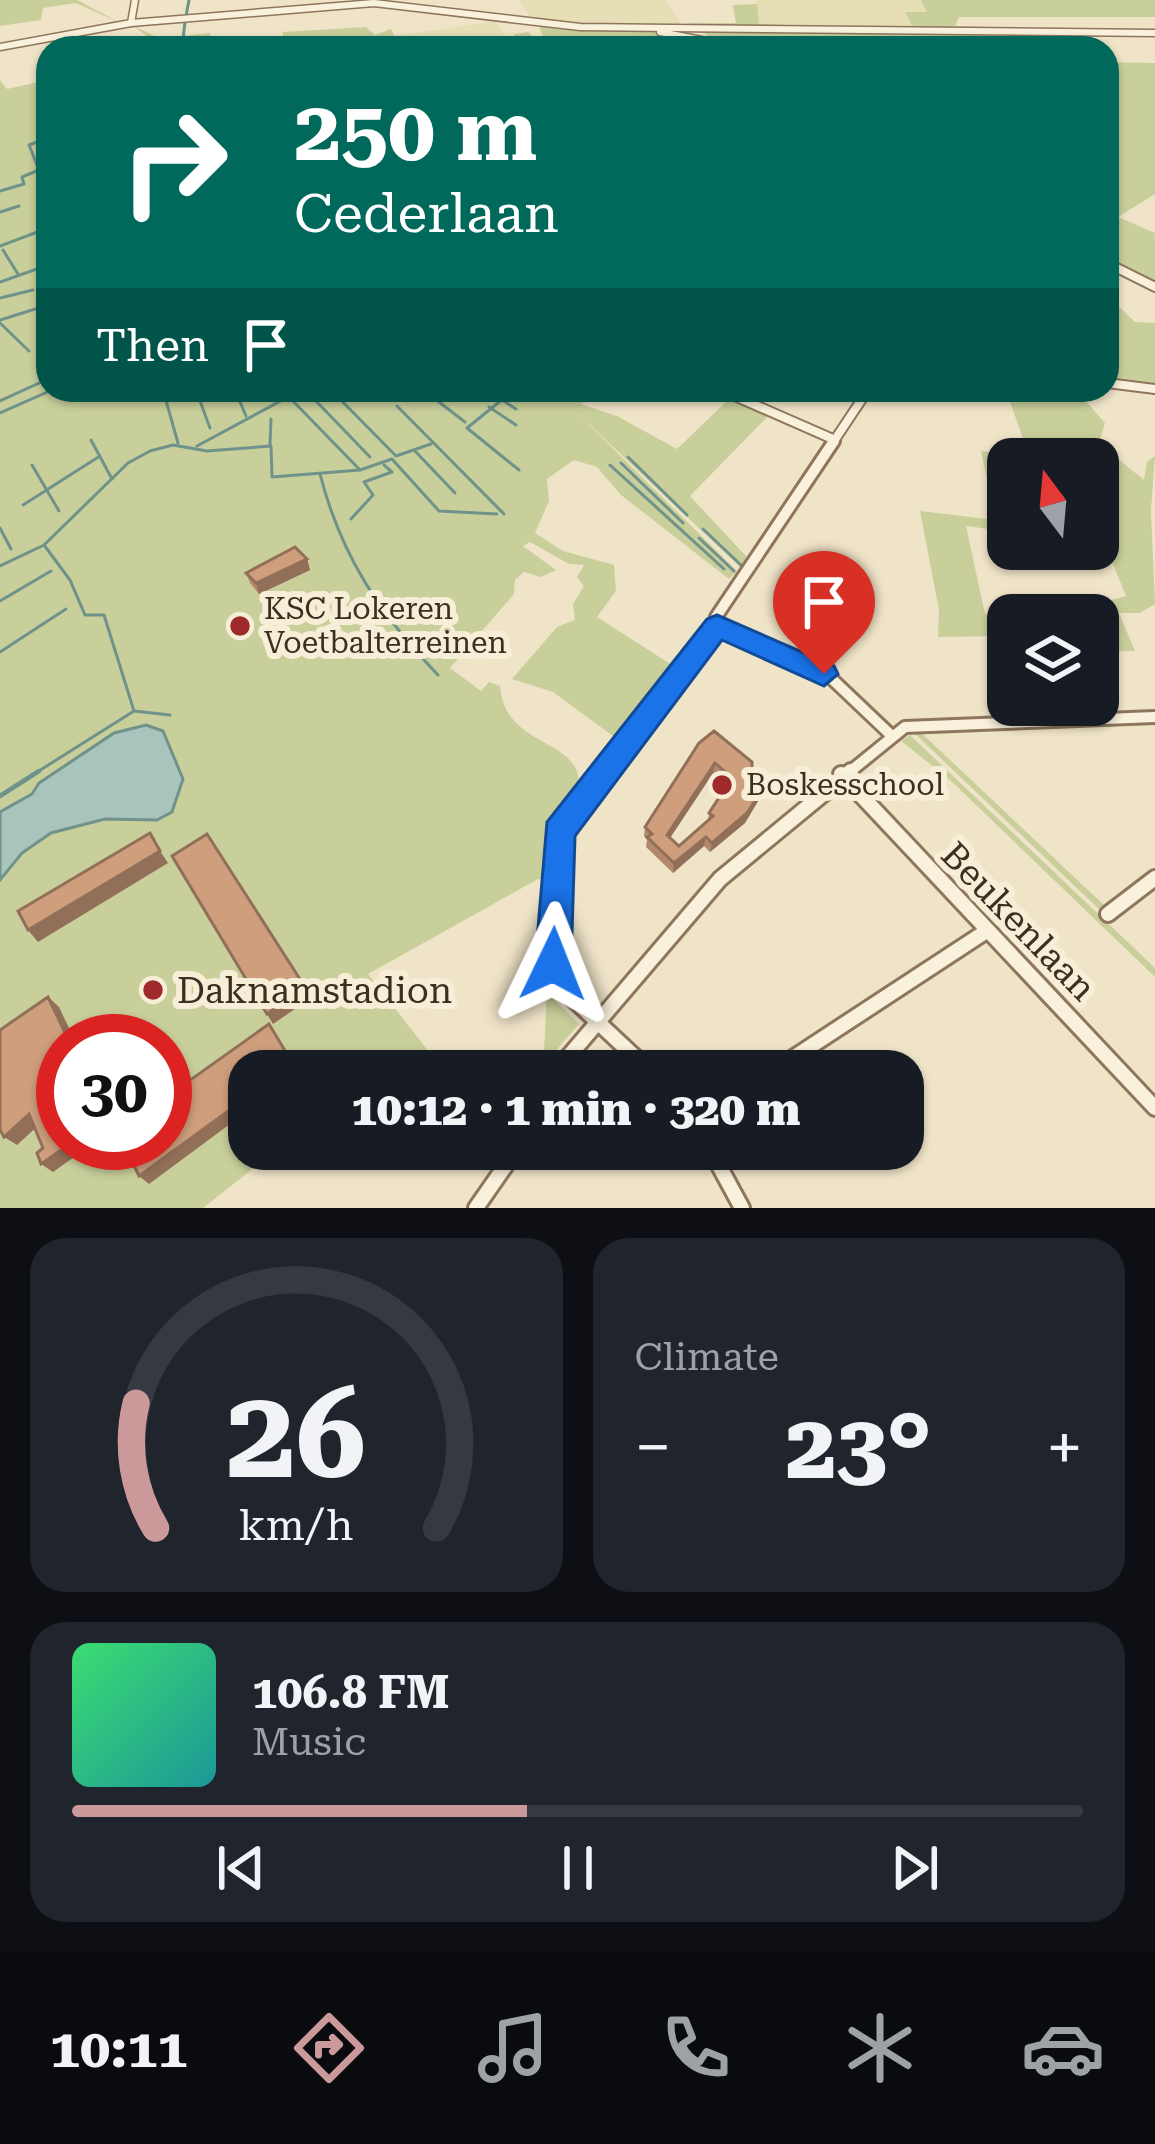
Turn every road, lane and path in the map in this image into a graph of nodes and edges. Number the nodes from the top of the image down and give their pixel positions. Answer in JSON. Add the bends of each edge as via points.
{"nodes":[{"id":1,"x":135,"y":0,"type":"edge"},
{"id":2,"x":264,"y":4,"type":"edge"},
{"id":3,"x":131,"y":23,"type":"junction"},
{"id":4,"x":689,"y":26,"type":"junction"},
{"id":5,"x":645,"y":28,"type":"junction"},
{"id":6,"x":1023,"y":31,"type":"junction"},
{"id":7,"x":1155,"y":33,"type":"edge"},
{"id":8,"x":60,"y":36,"type":"edge"},
{"id":9,"x":682,"y":36,"type":"edge"},
{"id":10,"x":702,"y":36,"type":"edge"},
{"id":11,"x":1024,"y":36,"type":"edge"},
{"id":12,"x":36,"y":40,"type":"edge"},
{"id":13,"x":0,"y":47,"type":"edge"},
{"id":14,"x":1119,"y":269,"type":"edge"},
{"id":15,"x":1155,"y":286,"type":"edge"},
{"id":16,"x":1119,"y":384,"type":"edge"},
{"id":17,"x":1155,"y":389,"type":"edge"},
{"id":18,"x":748,"y":402,"type":"edge"},
{"id":19,"x":860,"y":402,"type":"edge"},
{"id":20,"x":835,"y":440,"type":"junction"},
{"id":21,"x":717,"y":626,"type":"junction"},
{"id":22,"x":1155,"y":717,"type":"edge"},
{"id":23,"x":891,"y":735,"type":"junction"},
{"id":24,"x":841,"y":774,"type":"junction"},
{"id":25,"x":1155,"y":878,"type":"edge"},
{"id":26,"x":1108,"y":914,"type":"dead end"},
{"id":27,"x":985,"y":932,"type":"junction"},
{"id":28,"x":594,"y":1023,"type":"junction"},
{"id":29,"x":573,"y":1050,"type":"edge"},
{"id":30,"x":626,"y":1050,"type":"edge"},
{"id":31,"x":805,"y":1050,"type":"edge"},
{"id":32,"x":1155,"y":1108,"type":"edge"},
{"id":33,"x":502,"y":1170,"type":"edge"},
{"id":34,"x":721,"y":1170,"type":"edge"},
{"id":35,"x":476,"y":1208,"type":"edge"},
{"id":36,"x":742,"y":1208,"type":"edge"}],
"edges":[{"from":1,"to":3,"type":"street"},
{"from":2,"to":3,"type":"street"},
{"from":2,"to":5,"type":"street","via":[[374,3]]},
{"from":3,"to":8,"type":"street"},
{"from":4,"to":5,"type":"street"},
{"from":4,"to":6,"type":"street"},
{"from":4,"to":10,"type":"street"},
{"from":5,"to":9,"type":"street"},
{"from":6,"to":7,"type":"street"},
{"from":6,"to":11,"type":"street"},
{"from":12,"to":13,"type":"street"},
{"from":14,"to":15,"type":"street"},
{"from":16,"to":17,"type":"street"},
{"from":18,"to":20,"type":"street"},
{"from":19,"to":20,"type":"street"},
{"from":20,"to":21,"type":"street"},
{"from":21,"to":23,"type":"street","via":[[831,678]]},
{"from":21,"to":28,"type":"street","via":[[559,832],[556,983]]},
{"from":22,"to":23,"type":"street","via":[[921,722]]},
{"from":23,"to":24,"type":"street"},
{"from":24,"to":27,"type":"street","name":"Beukenlaan"},
{"from":24,"to":28,"type":"street","via":[[720,879]]},
{"from":25,"to":26,"type":"street"},
{"from":27,"to":31,"type":"street"},
{"from":27,"to":32,"type":"street","name":"Beukenlaan"},
{"from":28,"to":29,"type":"street"},
{"from":28,"to":30,"type":"street"},
{"from":33,"to":35,"type":"street"},
{"from":34,"to":36,"type":"street"}]}
